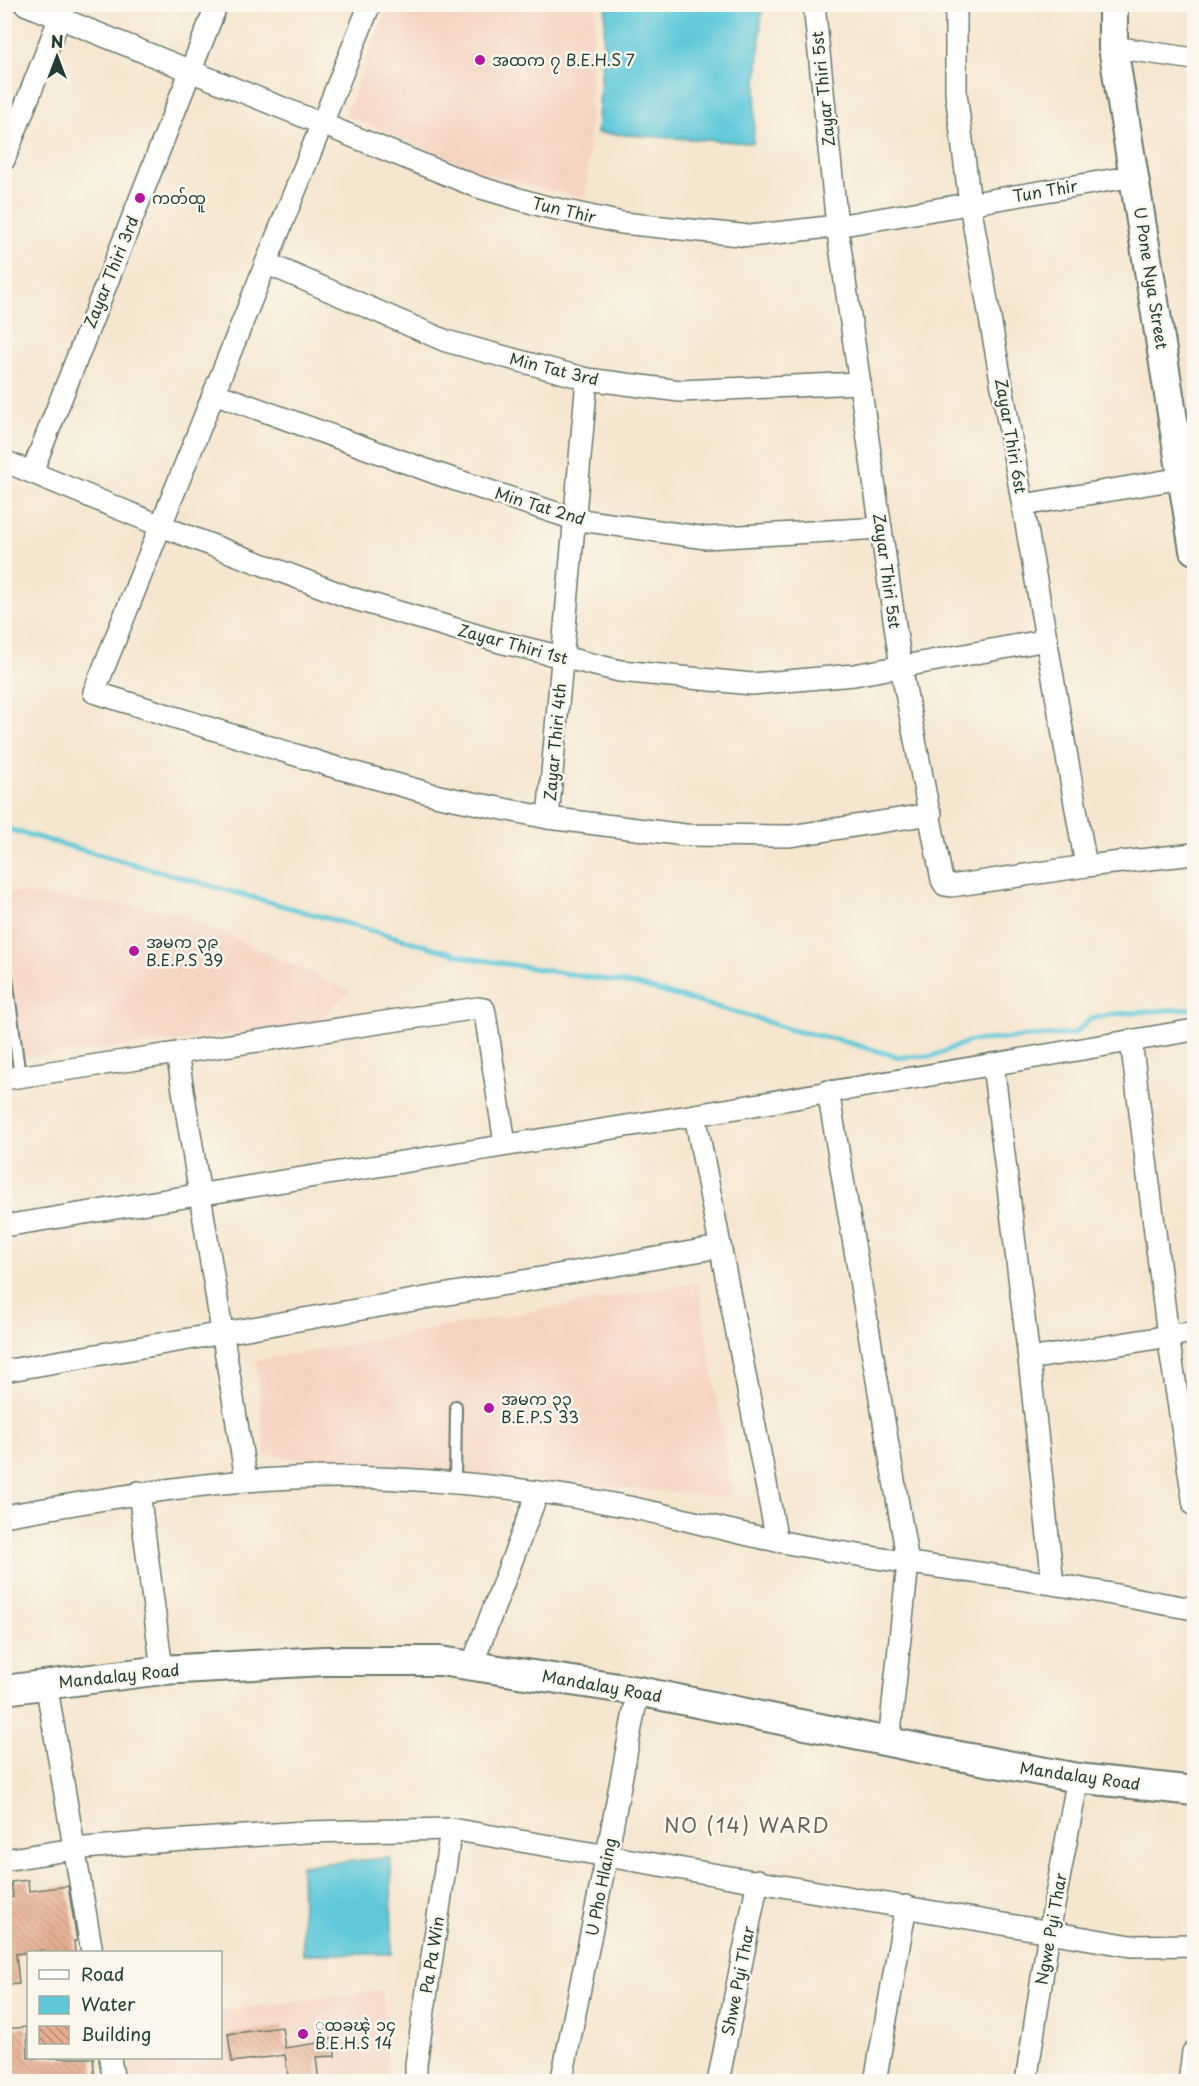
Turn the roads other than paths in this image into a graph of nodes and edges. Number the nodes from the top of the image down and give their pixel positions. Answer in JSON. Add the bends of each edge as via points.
{"nodes":[{"id":1,"x":25,"y":4,"type":"edge"},
{"id":2,"x":217,"y":4,"type":"edge"},
{"id":3,"x":370,"y":4,"type":"edge"},
{"id":4,"x":814,"y":4,"type":"edge"},
{"id":5,"x":956,"y":4,"type":"edge"},
{"id":6,"x":1113,"y":4,"type":"edge"},
{"id":7,"x":62,"y":11,"type":"edge"},
{"id":8,"x":1113,"y":47,"type":"junction"},
{"id":9,"x":1194,"y":59,"type":"edge"},
{"id":10,"x":191,"y":70,"type":"junction"},
{"id":11,"x":322,"y":124,"type":"junction"},
{"id":12,"x":4,"y":160,"type":"edge"},
{"id":13,"x":1135,"y":176,"type":"junction"},
{"id":14,"x":970,"y":204,"type":"junction"},
{"id":15,"x":837,"y":226,"type":"junction"},
{"id":16,"x":266,"y":263,"type":"junction"},
{"id":17,"x":587,"y":379,"type":"junction"},
{"id":18,"x":860,"y":383,"type":"junction"},
{"id":19,"x":214,"y":393,"type":"junction"},
{"id":20,"x":4,"y":461,"type":"edge"},
{"id":21,"x":32,"y":472,"type":"junction"},
{"id":22,"x":1189,"y":477,"type":"edge"},
{"id":23,"x":1023,"y":505,"type":"junction"},
{"id":24,"x":574,"y":519,"type":"junction"},
{"id":25,"x":161,"y":526,"type":"junction"},
{"id":26,"x":880,"y":528,"type":"junction"},
{"id":27,"x":1194,"y":550,"type":"edge"},
{"id":28,"x":1047,"y":640,"type":"junction"},
{"id":29,"x":562,"y":657,"type":"junction"},
{"id":30,"x":901,"y":667,"type":"junction"},
{"id":31,"x":930,"y":814,"type":"junction"},
{"id":32,"x":548,"y":818,"type":"junction"},
{"id":33,"x":1194,"y":854,"type":"edge"},
{"id":34,"x":1086,"y":866,"type":"junction"},
{"id":35,"x":7,"y":978,"type":"dead end"},
{"id":36,"x":1194,"y":1030,"type":"edge"},
{"id":37,"x":1131,"y":1040,"type":"junction"},
{"id":38,"x":177,"y":1053,"type":"junction"},
{"id":39,"x":993,"y":1064,"type":"junction"},
{"id":40,"x":12,"y":1078,"type":"edge"},
{"id":41,"x":828,"y":1091,"type":"junction"},
{"id":42,"x":694,"y":1115,"type":"junction"},
{"id":43,"x":505,"y":1144,"type":"junction"},
{"id":44,"x":199,"y":1194,"type":"junction"},
{"id":45,"x":4,"y":1226,"type":"edge"},
{"id":46,"x":720,"y":1247,"type":"junction"},
{"id":47,"x":1194,"y":1332,"type":"edge"},
{"id":48,"x":222,"y":1335,"type":"junction"},
{"id":49,"x":1168,"y":1336,"type":"junction"},
{"id":50,"x":1029,"y":1359,"type":"junction"},
{"id":51,"x":4,"y":1371,"type":"edge"},
{"id":52,"x":456,"y":1406,"type":"dead end"},
{"id":53,"x":246,"y":1479,"type":"junction"},
{"id":54,"x":455,"y":1483,"type":"junction"},
{"id":55,"x":139,"y":1492,"type":"junction"},
{"id":56,"x":538,"y":1492,"type":"junction"},
{"id":57,"x":1194,"y":1505,"type":"edge"},
{"id":58,"x":4,"y":1516,"type":"edge"},
{"id":59,"x":777,"y":1541,"type":"junction"},
{"id":60,"x":908,"y":1563,"type":"junction"},
{"id":61,"x":1053,"y":1584,"type":"junction"},
{"id":62,"x":1194,"y":1609,"type":"edge"},
{"id":63,"x":472,"y":1665,"type":"junction"},
{"id":64,"x":162,"y":1670,"type":"junction"},
{"id":65,"x":46,"y":1683,"type":"junction"},
{"id":66,"x":4,"y":1690,"type":"edge"},
{"id":67,"x":638,"y":1691,"type":"junction"},
{"id":68,"x":889,"y":1742,"type":"junction"},
{"id":69,"x":1078,"y":1778,"type":"junction"},
{"id":70,"x":1194,"y":1791,"type":"edge"},
{"id":71,"x":452,"y":1828,"type":"junction"},
{"id":72,"x":74,"y":1849,"type":"junction"},
{"id":73,"x":608,"y":1854,"type":"junction"},
{"id":74,"x":4,"y":1860,"type":"edge"},
{"id":75,"x":758,"y":1880,"type":"junction"},
{"id":76,"x":906,"y":1906,"type":"junction"},
{"id":77,"x":1049,"y":1932,"type":"junction"},
{"id":78,"x":1194,"y":1946,"type":"edge"},
{"id":79,"x":92,"y":1951,"type":"edge"},
{"id":80,"x":1193,"y":2052,"type":"dead end"},
{"id":81,"x":110,"y":2059,"type":"edge"},
{"id":82,"x":114,"y":2082,"type":"edge"},
{"id":83,"x":416,"y":2082,"type":"edge"},
{"id":84,"x":563,"y":2082,"type":"edge"},
{"id":85,"x":718,"y":2082,"type":"edge"},
{"id":86,"x":875,"y":2082,"type":"edge"},
{"id":87,"x":1026,"y":2082,"type":"edge"},
{"id":88,"x":1189,"y":2082,"type":"edge"}],
"edges":[{"from":1,"to":7,"type":"street","name":"Tun Thir"},
{"from":2,"to":10,"type":"street","name":"Zayar Thiri 3rd"},
{"from":3,"to":11,"type":"street"},
{"from":4,"to":15,"type":"street","name":"Zayar Thiri 5st"},
{"from":5,"to":14,"type":"street","name":"Zayar Thiri 6st","via":[[956,93]]},
{"from":6,"to":8,"type":"street","name":"U Pone Nya Street"},
{"from":7,"to":10,"type":"street","name":"Tun Thir"},
{"from":7,"to":12,"type":"street"},
{"from":8,"to":9,"type":"street"},
{"from":8,"to":13,"type":"street","name":"U Pone Nya Street"},
{"from":10,"to":11,"type":"street","name":"Tun Thir"},
{"from":10,"to":21,"type":"street","name":"Zayar Thiri 3rd"},
{"from":11,"to":15,"type":"street","name":"Tun Thir","via":[[478,187],[622,223],[750,236]]},
{"from":11,"to":16,"type":"street"},
{"from":13,"to":14,"type":"street","name":"Tun Thir"},
{"from":13,"to":22,"type":"street","name":"U Pone Nya Street"},
{"from":14,"to":15,"type":"street","name":"Tun Thir"},
{"from":14,"to":23,"type":"street","name":"Zayar Thiri 6st"},
{"from":15,"to":18,"type":"street","name":"Zayar Thiri 5st"},
{"from":16,"to":17,"type":"street","name":"Min Tat 3rd","via":[[446,341]]},
{"from":16,"to":19,"type":"street"},
{"from":17,"to":18,"type":"street","name":"Min Tat 3rd","via":[[680,391]]},
{"from":17,"to":24,"type":"street","name":"Zayar Thiri 4th"},
{"from":18,"to":26,"type":"street","name":"Zayar Thiri 5st"},
{"from":19,"to":24,"type":"street","name":"Min Tat 2nd"},
{"from":19,"to":25,"type":"street"},
{"from":20,"to":21,"type":"street","name":"Zayar Thiri 1st"},
{"from":21,"to":25,"type":"street","name":"Zayar Thiri 1st"},
{"from":22,"to":23,"type":"street"},
{"from":22,"to":27,"type":"street","name":"U Pone Nya Street"},
{"from":23,"to":28,"type":"street","name":"Zayar Thiri 6st"},
{"from":24,"to":26,"type":"street","name":"Min Tat 2nd","via":[[706,538]]},
{"from":24,"to":29,"type":"street","name":"Zayar Thiri 4th"},
{"from":25,"to":29,"type":"street","name":"Zayar Thiri 1st","via":[[351,598]]},
{"from":25,"to":32,"type":"street","via":[[94,692],[438,796]]},
{"from":26,"to":30,"type":"street","name":"Zayar Thiri 5st"},
{"from":28,"to":30,"type":"street","name":"Zayar Thiri 1st"},
{"from":28,"to":34,"type":"street","name":"Zayar Thiri 6st"},
{"from":29,"to":30,"type":"street","name":"Zayar Thiri 1st","via":[[620,671],[752,684]]},
{"from":29,"to":32,"type":"street","name":"Zayar Thiri 4th"},
{"from":30,"to":31,"type":"street","name":"Zayar Thiri 5st"},
{"from":31,"to":32,"type":"street","via":[[790,836],[685,836]]},
{"from":31,"to":34,"type":"street","name":"Zayar Thiri 5st","via":[[945,885]]},
{"from":33,"to":34,"type":"street","name":"Zayar Thiri 5st"},
{"from":35,"to":40,"type":"lane"},
{"from":36,"to":37,"type":"street"},
{"from":37,"to":39,"type":"street"},
{"from":37,"to":49,"type":"street"},
{"from":38,"to":40,"type":"street"},
{"from":38,"to":43,"type":"street","via":[[484,1009]]},
{"from":38,"to":44,"type":"street"},
{"from":39,"to":41,"type":"street"},
{"from":39,"to":50,"type":"street"},
{"from":41,"to":42,"type":"street"},
{"from":41,"to":60,"type":"street"},
{"from":42,"to":43,"type":"street"},
{"from":42,"to":46,"type":"street"},
{"from":43,"to":44,"type":"street"},
{"from":44,"to":45,"type":"street"},
{"from":44,"to":48,"type":"street"},
{"from":46,"to":48,"type":"street"},
{"from":46,"to":59,"type":"street"},
{"from":47,"to":49,"type":"street"},
{"from":48,"to":51,"type":"street"},
{"from":48,"to":53,"type":"street"},
{"from":49,"to":50,"type":"street"},
{"from":49,"to":57,"type":"street"},
{"from":50,"to":61,"type":"street"},
{"from":52,"to":54,"type":"lane"},
{"from":53,"to":54,"type":"street","via":[[347,1477]]},
{"from":53,"to":55,"type":"street"},
{"from":54,"to":56,"type":"street"},
{"from":55,"to":58,"type":"street"},
{"from":55,"to":64,"type":"street"},
{"from":56,"to":59,"type":"street","via":[[627,1507]]},
{"from":56,"to":63,"type":"street"},
{"from":59,"to":60,"type":"street"},
{"from":60,"to":61,"type":"street"},
{"from":60,"to":68,"type":"street"},
{"from":61,"to":62,"type":"street"},
{"from":63,"to":64,"type":"street","name":"Mandalay Road","via":[[440,1661],[324,1661]]},
{"from":63,"to":67,"type":"street","name":"Mandalay Road"},
{"from":64,"to":65,"type":"street","name":"Mandalay Road"},
{"from":65,"to":66,"type":"street","name":"Mandalay Road"},
{"from":65,"to":72,"type":"street"},
{"from":67,"to":68,"type":"street","name":"Mandalay Road"},
{"from":67,"to":73,"type":"street","name":"U Pho Hlaing"},
{"from":68,"to":69,"type":"street","name":"Mandalay Road"},
{"from":69,"to":70,"type":"street","name":"Mandalay Road"},
{"from":69,"to":77,"type":"street","name":"Ngwe Pyi Thar"},
{"from":71,"to":72,"type":"street","via":[[305,1832]]},
{"from":71,"to":73,"type":"street"},
{"from":71,"to":83,"type":"street","name":"Pa Pa Win"},
{"from":72,"to":74,"type":"street"},
{"from":72,"to":79,"type":"street"},
{"from":73,"to":75,"type":"street"},
{"from":73,"to":84,"type":"street","name":"U Pho Hlaing"},
{"from":75,"to":76,"type":"street"},
{"from":75,"to":85,"type":"street","name":"Shwe Pyi Thar"},
{"from":76,"to":77,"type":"street"},
{"from":76,"to":86,"type":"street"},
{"from":77,"to":78,"type":"street","via":[[1131,1946]]},
{"from":77,"to":87,"type":"street","name":"Ngwe Pyi Thar"},
{"from":80,"to":88,"type":"street"},
{"from":81,"to":82,"type":"street"}]}
